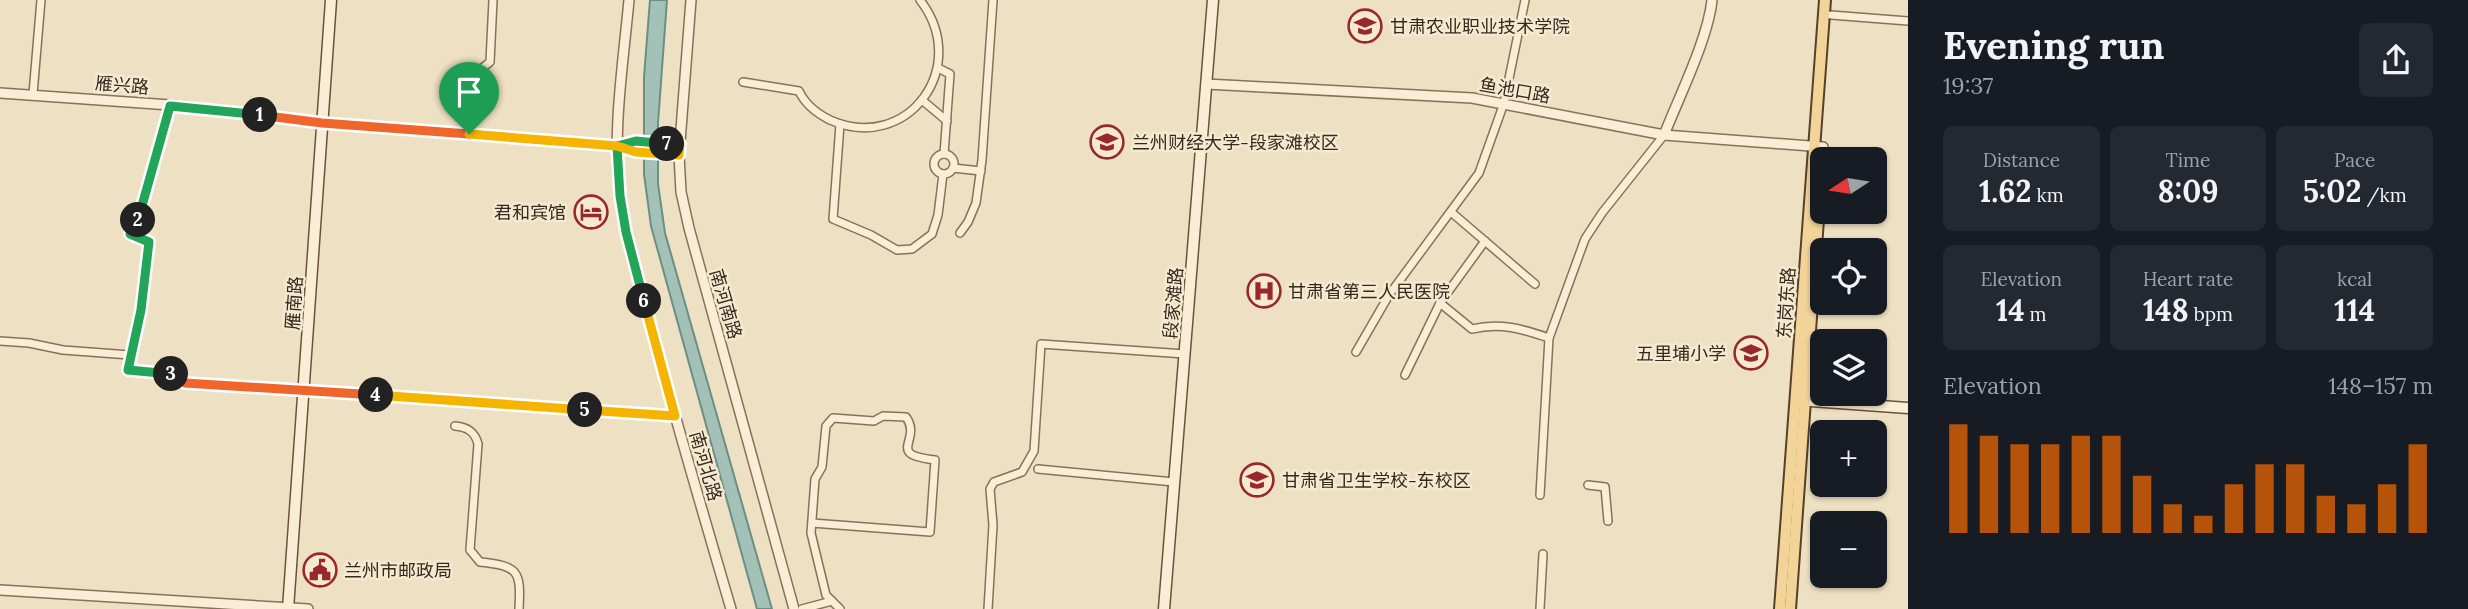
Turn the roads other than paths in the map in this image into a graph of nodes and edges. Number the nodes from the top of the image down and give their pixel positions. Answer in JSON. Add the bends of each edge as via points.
{"nodes":[{"id":1,"x":41,"y":0,"type":"edge"},
{"id":2,"x":331,"y":0,"type":"edge"},
{"id":3,"x":493,"y":0,"type":"edge"},
{"id":4,"x":629,"y":0,"type":"edge"},
{"id":5,"x":691,"y":0,"type":"edge"},
{"id":6,"x":920,"y":0,"type":"edge"},
{"id":7,"x":993,"y":0,"type":"edge"},
{"id":8,"x":1213,"y":0,"type":"edge"},
{"id":9,"x":1525,"y":0,"type":"edge"},
{"id":10,"x":1713,"y":0,"type":"edge"},
{"id":11,"x":1825,"y":0,"type":"edge"},
{"id":12,"x":1832,"y":0,"type":"edge"},
{"id":13,"x":1831,"y":16,"type":"junction"},
{"id":14,"x":1908,"y":21,"type":"edge"},
{"id":15,"x":937,"y":68,"type":"junction"},
{"id":16,"x":743,"y":82,"type":"dead end"},
{"id":17,"x":1206,"y":84,"type":"junction"},
{"id":18,"x":0,"y":93,"type":"edge"},
{"id":19,"x":33,"y":94,"type":"junction"},
{"id":20,"x":922,"y":100,"type":"junction"},
{"id":21,"x":1504,"y":103,"type":"junction"},
{"id":22,"x":170,"y":106,"type":"junction"},
{"id":23,"x":947,"y":121,"type":"junction"},
{"id":24,"x":322,"y":123,"type":"junction"},
{"id":25,"x":839,"y":124,"type":"junction"},
{"id":26,"x":469,"y":134,"type":"junction"},
{"id":27,"x":1664,"y":135,"type":"junction"},
{"id":28,"x":680,"y":144,"type":"junction"},
{"id":29,"x":617,"y":146,"type":"junction"},
{"id":30,"x":1821,"y":147,"type":"edge"},
{"id":31,"x":1822,"y":147,"type":"edge"},
{"id":32,"x":944,"y":154,"type":"junction"},
{"id":33,"x":1810,"y":154,"type":"edge"},
{"id":34,"x":679,"y":155,"type":"junction"},
{"id":35,"x":953,"y":168,"type":"junction"},
{"id":36,"x":981,"y":171,"type":"junction"},
{"id":37,"x":943,"y":174,"type":"junction"},
{"id":38,"x":1451,"y":212,"type":"junction"},
{"id":39,"x":1815,"y":224,"type":"edge"},
{"id":40,"x":1815,"y":224,"type":"edge"},
{"id":41,"x":960,"y":233,"type":"dead end"},
{"id":42,"x":1485,"y":242,"type":"junction"},
{"id":43,"x":1535,"y":284,"type":"dead end"},
{"id":44,"x":1440,"y":303,"type":"junction"},
{"id":45,"x":1549,"y":338,"type":"junction"},
{"id":46,"x":0,"y":341,"type":"edge"},
{"id":47,"x":1356,"y":352,"type":"dead end"},
{"id":48,"x":1185,"y":354,"type":"junction"},
{"id":49,"x":130,"y":355,"type":"junction"},
{"id":50,"x":1405,"y":375,"type":"dead end"},
{"id":51,"x":303,"y":390,"type":"junction"},
{"id":52,"x":1800,"y":400,"type":"junction"},
{"id":53,"x":1908,"y":408,"type":"edge"},
{"id":54,"x":675,"y":416,"type":"junction"},
{"id":55,"x":455,"y":426,"type":"dead end"},
{"id":56,"x":1038,"y":469,"type":"dead end"},
{"id":57,"x":1174,"y":482,"type":"junction"},
{"id":58,"x":1588,"y":485,"type":"dead end"},
{"id":59,"x":1540,"y":495,"type":"dead end"},
{"id":60,"x":1608,"y":521,"type":"dead end"},
{"id":61,"x":812,"y":523,"type":"junction"},
{"id":62,"x":1543,"y":554,"type":"dead end"},
{"id":63,"x":0,"y":590,"type":"edge"},
{"id":64,"x":832,"y":601,"type":"junction"},
{"id":65,"x":288,"y":608,"type":"edge"},
{"id":66,"x":308,"y":609,"type":"edge"},
{"id":67,"x":519,"y":609,"type":"edge"},
{"id":68,"x":730,"y":609,"type":"edge"},
{"id":69,"x":794,"y":609,"type":"edge"},
{"id":70,"x":803,"y":609,"type":"edge"},
{"id":71,"x":840,"y":609,"type":"edge"},
{"id":72,"x":988,"y":609,"type":"edge"},
{"id":73,"x":1164,"y":609,"type":"edge"},
{"id":74,"x":1540,"y":609,"type":"edge"},
{"id":75,"x":1780,"y":609,"type":"edge"},
{"id":76,"x":1790,"y":609,"type":"edge"}],
"edges":[{"from":1,"to":19,"type":"street"},
{"from":2,"to":24,"type":"main road","name":"雁南路"},
{"from":3,"to":26,"type":"street","via":[[490,62],[474,79]]},
{"from":4,"to":29,"type":"street","name":"南河北路"},
{"from":5,"to":28,"type":"street","name":"南河南路"},
{"from":6,"to":15,"type":"street","via":[[931,14],[939,38]]},
{"from":7,"to":36,"type":"street"},
{"from":8,"to":17,"type":"main road","name":"段家滩路"},
{"from":9,"to":21,"type":"street"},
{"from":10,"to":27,"type":"street"},
{"from":11,"to":30,"type":"main road","name":"东岗东路"},
{"from":12,"to":13,"type":"main road","name":"东岗东路"},
{"from":13,"to":14,"type":"street"},
{"from":13,"to":31,"type":"main road","name":"东岗东路"},
{"from":15,"to":20,"type":"street"},
{"from":15,"to":23,"type":"street","via":[[950,74]]},
{"from":16,"to":25,"type":"street","via":[[799,91],[820,115]]},
{"from":17,"to":21,"type":"street","name":"鱼池口路"},
{"from":17,"to":48,"type":"main road","name":"段家滩路"},
{"from":18,"to":19,"type":"street","name":"雁兴路"},
{"from":19,"to":22,"type":"street","name":"雁兴路"},
{"from":20,"to":23,"type":"street"},
{"from":20,"to":25,"type":"street","via":[[894,122],[869,128]]},
{"from":21,"to":27,"type":"street","name":"鱼池口路"},
{"from":21,"to":38,"type":"street","via":[[1479,173]]},
{"from":22,"to":24,"type":"street","name":"雁兴路"},
{"from":22,"to":49,"type":"street","via":[[130,234],[149,242]]},
{"from":23,"to":32,"type":"street"},
{"from":24,"to":26,"type":"street","name":"雁兴路"},
{"from":24,"to":51,"type":"main road","name":"雁南路"},
{"from":25,"to":37,"type":"street","via":[[833,219],[889,247],[912,249],[932,234]]},
{"from":26,"to":29,"type":"street","name":"雁兴路"},
{"from":27,"to":33,"type":"street","name":"鱼池口路"},
{"from":27,"to":45,"type":"street","via":[[1586,239]]},
{"from":28,"to":29,"type":"street","via":[[636,141]]},
{"from":28,"to":34,"type":"street","name":"南河南路"},
{"from":29,"to":34,"type":"street"},
{"from":29,"to":54,"type":"street","name":"南河北路","via":[[626,232]]},
{"from":32,"to":35,"type":"street","via":[[952,159]]},
{"from":32,"to":37,"type":"street","via":[[934,163]]},
{"from":34,"to":69,"type":"street","name":"南河南路","via":[[689,228]]},
{"from":35,"to":36,"type":"street"},
{"from":35,"to":37,"type":"street"},
{"from":36,"to":41,"type":"street","via":[[976,203]]},
{"from":38,"to":42,"type":"street"},
{"from":38,"to":47,"type":"street","via":[[1389,295]]},
{"from":39,"to":52,"type":"main road","name":"东岗东路"},
{"from":40,"to":52,"type":"main road","name":"东岗东路"},
{"from":42,"to":43,"type":"street"},
{"from":42,"to":44,"type":"street"},
{"from":44,"to":45,"type":"street","via":[[1472,329],[1516,327]]},
{"from":44,"to":50,"type":"street"},
{"from":45,"to":59,"type":"street"},
{"from":46,"to":49,"type":"street"},
{"from":48,"to":57,"type":"main road","name":"段家滩路"},
{"from":48,"to":72,"type":"street","via":[[1041,344],[1034,451],[1022,472],[994,482],[990,489],[993,525]]},
{"from":49,"to":51,"type":"street","via":[[128,370],[178,375],[185,383]]},
{"from":51,"to":54,"type":"street"},
{"from":51,"to":65,"type":"main road","name":"雁南路"},
{"from":52,"to":53,"type":"main road"},
{"from":52,"to":75,"type":"main road","name":"东岗东路"},
{"from":52,"to":76,"type":"main road","name":"东岗东路"},
{"from":54,"to":68,"type":"street","name":"南河北路"},
{"from":55,"to":67,"type":"street","via":[[468,429],[478,444],[470,550],[480,562],[515,572]]},
{"from":56,"to":57,"type":"street"},
{"from":57,"to":73,"type":"main road","name":"段家滩路"},
{"from":58,"to":60,"type":"street","via":[[1605,487]]},
{"from":61,"to":61,"type":"street","via":[[815,479],[822,467],[828,422],[906,417],[910,455],[935,460],[930,532]]},
{"from":61,"to":64,"type":"street","via":[[826,595]]},
{"from":62,"to":74,"type":"street"},
{"from":63,"to":65,"type":"street"},
{"from":64,"to":70,"type":"street"},
{"from":64,"to":71,"type":"street"},
{"from":65,"to":66,"type":"street"}]}
